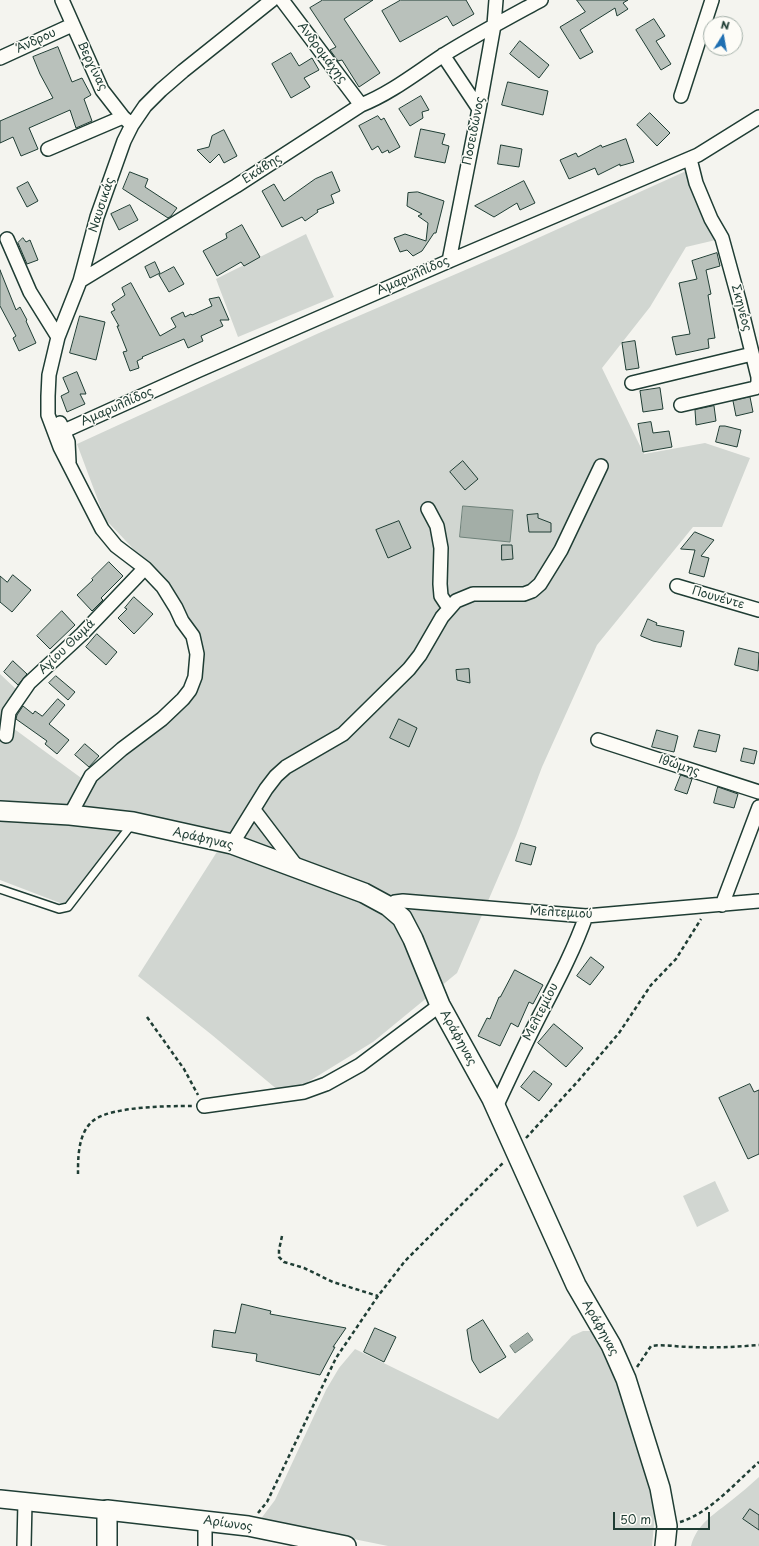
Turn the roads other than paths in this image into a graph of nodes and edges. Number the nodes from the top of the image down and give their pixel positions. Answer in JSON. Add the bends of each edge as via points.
{"nodes":[{"id":1,"x":62,"y":0,"type":"edge"},
{"id":2,"x":272,"y":0,"type":"edge"},
{"id":3,"x":282,"y":0,"type":"edge"},
{"id":4,"x":496,"y":0,"type":"edge"},
{"id":5,"x":541,"y":0,"type":"edge"},
{"id":6,"x":712,"y":0,"type":"edge"},
{"id":7,"x":72,"y":25,"type":"junction"},
{"id":8,"x":494,"y":25,"type":"junction"},
{"id":9,"x":443,"y":55,"type":"junction"},
{"id":10,"x":0,"y":58,"type":"edge"},
{"id":11,"x":681,"y":96,"type":"dead end"},
{"id":12,"x":362,"y":105,"type":"junction"},
{"id":13,"x":479,"y":109,"type":"junction"},
{"id":14,"x":759,"y":117,"type":"edge"},
{"id":15,"x":127,"y":121,"type":"junction"},
{"id":16,"x":48,"y":149,"type":"dead end"},
{"id":17,"x":690,"y":159,"type":"junction"},
{"id":18,"x":7,"y":239,"type":"dead end"},
{"id":19,"x":449,"y":261,"type":"junction"},
{"id":20,"x":80,"y":281,"type":"junction"},
{"id":21,"x":58,"y":337,"type":"junction"},
{"id":22,"x":752,"y":354,"type":"junction"},
{"id":23,"x":632,"y":383,"type":"dead end"},
{"id":24,"x":681,"y":405,"type":"dead end"},
{"id":25,"x":48,"y":415,"type":"junction"},
{"id":26,"x":64,"y":431,"type":"junction"},
{"id":27,"x":69,"y":466,"type":"junction"},
{"id":28,"x":601,"y":466,"type":"dead end"},
{"id":29,"x":428,"y":509,"type":"dead end"},
{"id":30,"x":146,"y":568,"type":"junction"},
{"id":31,"x":678,"y":586,"type":"dead end"},
{"id":32,"x":449,"y":608,"type":"junction"},
{"id":33,"x":759,"y":610,"type":"edge"},
{"id":34,"x":6,"y":736,"type":"dead end"},
{"id":35,"x":598,"y":740,"type":"dead end"},
{"id":36,"x":759,"y":792,"type":"edge"},
{"id":37,"x":759,"y":807,"type":"edge"},
{"id":38,"x":254,"y":810,"type":"junction"},
{"id":39,"x":0,"y":811,"type":"edge"},
{"id":40,"x":70,"y":815,"type":"junction"},
{"id":41,"x":133,"y":822,"type":"junction"},
{"id":42,"x":232,"y":844,"type":"junction"},
{"id":43,"x":298,"y":868,"type":"junction"},
{"id":44,"x":0,"y":889,"type":"edge"},
{"id":45,"x":759,"y":901,"type":"edge"},
{"id":46,"x":716,"y":905,"type":"junction"},
{"id":47,"x":388,"y":906,"type":"junction"},
{"id":48,"x":586,"y":916,"type":"junction"},
{"id":49,"x":440,"y":1005,"type":"junction"},
{"id":50,"x":204,"y":1106,"type":"road end"},
{"id":51,"x":496,"y":1107,"type":"junction"},
{"id":52,"x":0,"y":1499,"type":"edge"},
{"id":53,"x":24,"y":1502,"type":"junction"},
{"id":54,"x":107,"y":1510,"type":"junction"},
{"id":55,"x":205,"y":1521,"type":"junction"},
{"id":56,"x":304,"y":1542,"type":"edge"},
{"id":57,"x":24,"y":1546,"type":"edge"},
{"id":58,"x":107,"y":1546,"type":"edge"},
{"id":59,"x":205,"y":1546,"type":"edge"},
{"id":60,"x":346,"y":1546,"type":"edge"},
{"id":61,"x":665,"y":1546,"type":"edge"}],
"edges":[{"from":1,"to":7,"type":"street","name":"Βεργίνας"},
{"from":2,"to":15,"type":"street","name":"Ναυσικάς","via":[[183,71]]},
{"from":3,"to":12,"type":"street","name":"Ανδρομάχης"},
{"from":4,"to":8,"type":"street","name":"Ποσειδώνος"},
{"from":5,"to":8,"type":"street","name":"Εκάβης"},
{"from":6,"to":11,"type":"street"},
{"from":7,"to":10,"type":"street","name":"Άνδρου"},
{"from":7,"to":15,"type":"street","name":"Βεργίνας","via":[[102,90]]},
{"from":8,"to":9,"type":"street","name":"Εκάβης"},
{"from":8,"to":13,"type":"street","name":"Ποσειδώνος"},
{"from":9,"to":12,"type":"street","name":"Εκάβης","via":[[379,98]]},
{"from":9,"to":13,"type":"street"},
{"from":12,"to":20,"type":"street","name":"Εκάβης","via":[[236,186]]},
{"from":13,"to":19,"type":"street","name":"Ποσειδώνος"},
{"from":14,"to":17,"type":"street","name":"Αμαρυλλίδος"},
{"from":15,"to":16,"type":"street"},
{"from":15,"to":20,"type":"street","name":"Ναυσικάς","via":[[124,141],[97,217]]},
{"from":17,"to":19,"type":"street","name":"Αμαρυλλίδος"},
{"from":17,"to":22,"type":"street","name":"Σκηνέος","via":[[710,219],[722,238]]},
{"from":18,"to":21,"type":"street","via":[[30,292]]},
{"from":19,"to":26,"type":"street","name":"Αμαρυλλίδος"},
{"from":20,"to":21,"type":"street","name":"Ναυσικάς"},
{"from":21,"to":25,"type":"street","name":"Ναυσικάς","via":[[48,385]]},
{"from":22,"to":23,"type":"street"},
{"from":22,"to":24,"type":"street","name":"Σκηνέος","via":[[758,377],[755,388]]},
{"from":25,"to":26,"type":"street","via":[[61,424]]},
{"from":25,"to":27,"type":"street","name":"Ναυσικάς"},
{"from":26,"to":27,"type":"street","via":[[69,445]]},
{"from":27,"to":30,"type":"street","name":"Ναυσικάς","via":[[108,538]]},
{"from":28,"to":32,"type":"street","via":[[561,550],[540,584],[524,594],[473,594],[456,601]]},
{"from":29,"to":32,"type":"street","via":[[437,526],[441,596]]},
{"from":30,"to":34,"type":"street","name":"Αγίου Θωμά","via":[[82,634],[29,683],[9,712]]},
{"from":30,"to":40,"type":"street","name":"Ναυσικάς","via":[[163,587],[193,636],[197,654],[195,677],[190,690],[162,720],[122,749],[91,776]]},
{"from":31,"to":33,"type":"street","name":"Πουνέντε"},
{"from":32,"to":38,"type":"street","via":[[409,669],[343,734],[286,767],[276,776]]},
{"from":35,"to":36,"type":"street","name":"Ιθώμης"},
{"from":37,"to":46,"type":"street"},
{"from":38,"to":42,"type":"street"},
{"from":38,"to":43,"type":"street"},
{"from":39,"to":40,"type":"main road","name":"Αράφηνας"},
{"from":40,"to":41,"type":"main road","name":"Αράφηνας"},
{"from":41,"to":42,"type":"main road","name":"Αράφηνας"},
{"from":41,"to":44,"type":"lane","via":[[68,907],[59,909]]},
{"from":42,"to":43,"type":"main road","name":"Αράφηνας"},
{"from":43,"to":47,"type":"main road","name":"Αράφηνας","via":[[364,893]]},
{"from":45,"to":46,"type":"street","name":"Μελτεμιού"},
{"from":46,"to":48,"type":"street","name":"Μελτεμιού"},
{"from":47,"to":48,"type":"street","name":"Μελτεμιού","via":[[403,901]]},
{"from":47,"to":49,"type":"main road","name":"Αράφηνας","via":[[406,924]]},
{"from":48,"to":51,"type":"street","name":"Μελτεμίου"},
{"from":49,"to":50,"type":"street","via":[[360,1065],[326,1084],[304,1092]]},
{"from":49,"to":51,"type":"main road","name":"Αράφηνας"},
{"from":51,"to":61,"type":"main road","name":"Αράφηνας","via":[[576,1285],[611,1344],[626,1379],[660,1488],[666,1526]]},
{"from":52,"to":53,"type":"street"},
{"from":53,"to":54,"type":"street"},
{"from":53,"to":57,"type":"street"},
{"from":54,"to":55,"type":"main road","name":"Αρίωνος"},
{"from":54,"to":58,"type":"main road"},
{"from":55,"to":56,"type":"main road","name":"Αρίωνος","via":[[248,1526]]},
{"from":55,"to":59,"type":"street"},
{"from":56,"to":60,"type":"main road","name":"Αρίωνος"}]}
